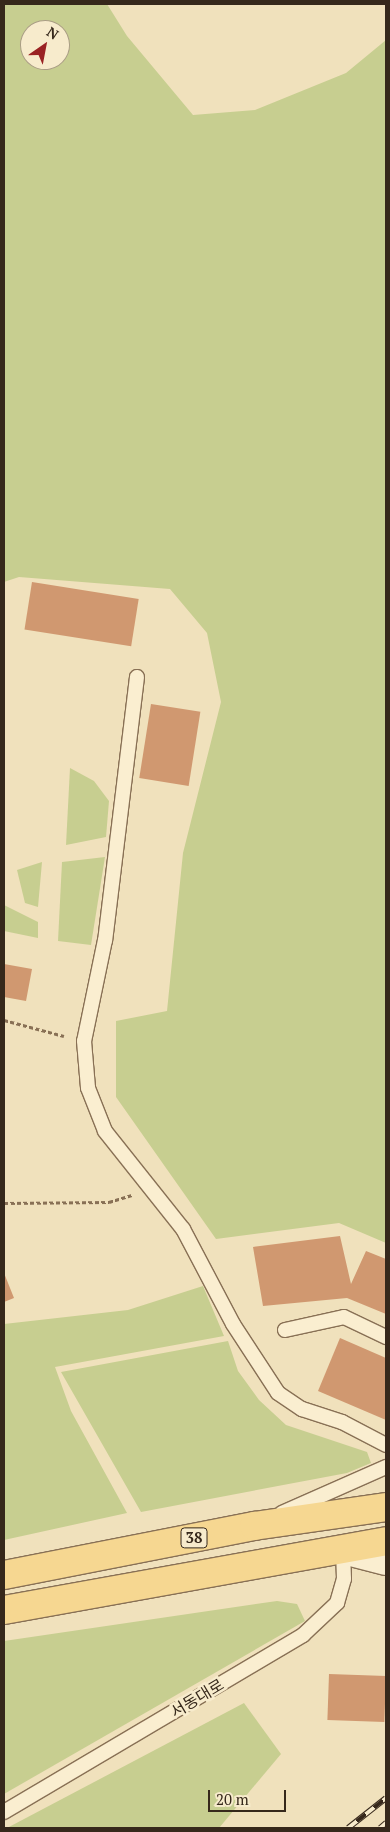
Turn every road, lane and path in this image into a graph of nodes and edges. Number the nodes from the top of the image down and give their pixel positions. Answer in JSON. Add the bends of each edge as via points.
{"nodes":[{"id":1,"x":137,"y":677,"type":"dead end"},
{"id":2,"x":4,"y":1020,"type":"edge"},
{"id":3,"x":84,"y":1041,"type":"junction"},
{"id":4,"x":152,"y":1189,"type":"junction"},
{"id":5,"x":4,"y":1203,"type":"edge"},
{"id":6,"x":285,"y":1330,"type":"dead end"},
{"id":7,"x":386,"y":1337,"type":"edge"},
{"id":8,"x":386,"y":1445,"type":"edge"},
{"id":9,"x":386,"y":1467,"type":"edge"},
{"id":10,"x":386,"y":1508,"type":"edge"},
{"id":11,"x":254,"y":1526,"type":"junction"},
{"id":12,"x":386,"y":1541,"type":"edge"},
{"id":13,"x":343,"y":1550,"type":"junction"},
{"id":14,"x":386,"y":1561,"type":"edge"},
{"id":15,"x":4,"y":1575,"type":"edge"},
{"id":16,"x":4,"y":1610,"type":"edge"},
{"id":17,"x":4,"y":1812,"type":"edge"}],
"edges":[{"from":1,"to":3,"type":"lane","via":[[105,940]]},
{"from":2,"to":3,"type":"path"},
{"from":3,"to":4,"type":"lane","via":[[88,1088],[105,1131]]},
{"from":4,"to":5,"type":"path","via":[[109,1202]]},
{"from":4,"to":8,"type":"lane","via":[[183,1229],[233,1324],[278,1393],[302,1409],[342,1422]]},
{"from":6,"to":7,"type":"lane","via":[[344,1317]]},
{"from":9,"to":11,"type":"lane"},
{"from":10,"to":11,"type":"main road","number":"38"},
{"from":11,"to":15,"type":"main road","number":"38"},
{"from":12,"to":13,"type":"main road","number":"38"},
{"from":13,"to":14,"type":"street"},
{"from":13,"to":16,"type":"main road","number":"38"},
{"from":13,"to":17,"type":"lane","name":"서동대로","via":[[344,1579],[338,1603],[303,1635]]}]}
